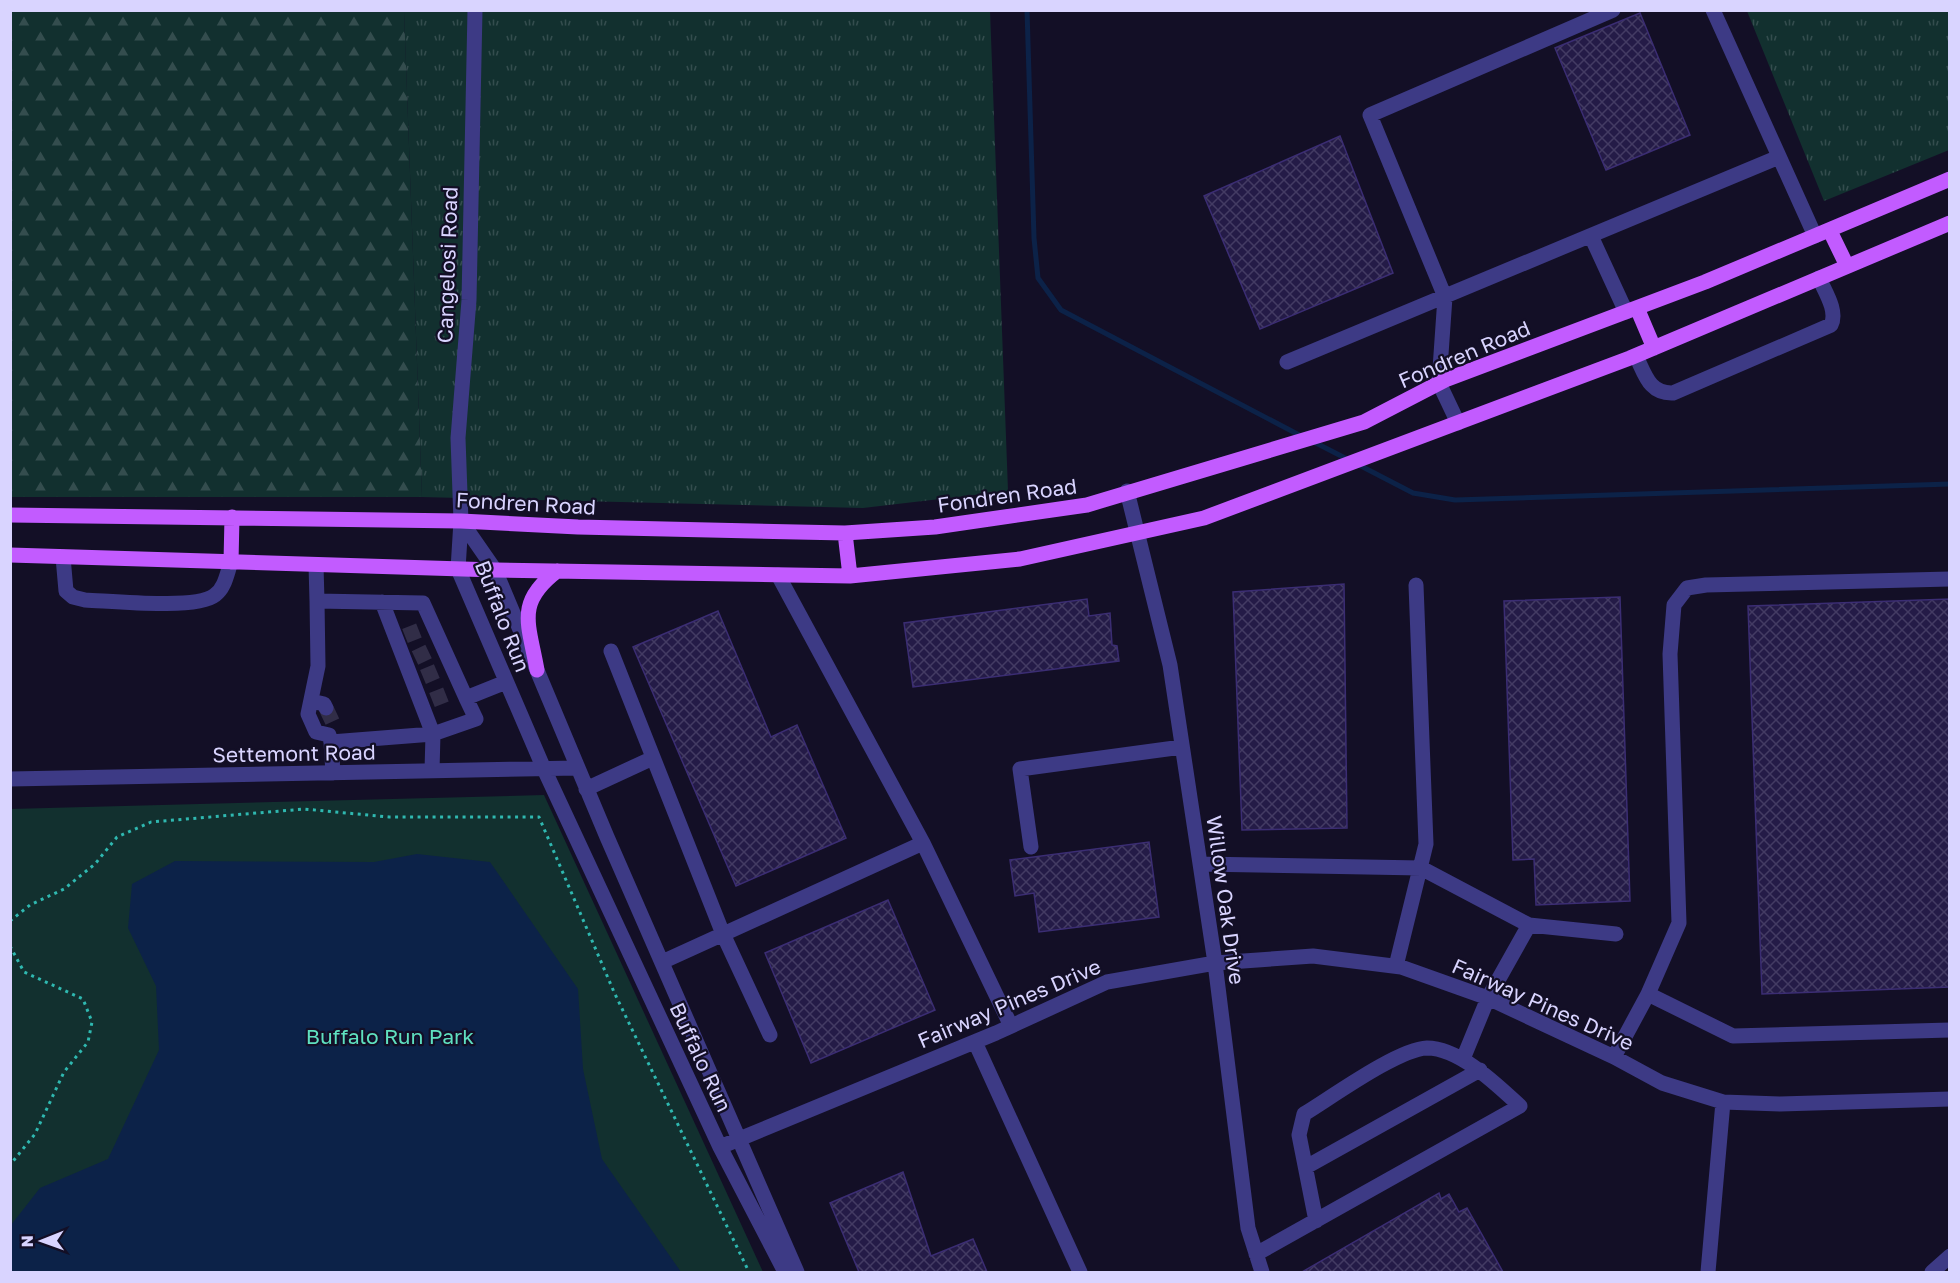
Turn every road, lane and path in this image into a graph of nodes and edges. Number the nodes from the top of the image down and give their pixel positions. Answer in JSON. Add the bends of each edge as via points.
{"nodes":[{"id":1,"x":475,"y":10,"type":"edge"},
{"id":2,"x":1613,"y":10,"type":"edge"},
{"id":3,"x":1713,"y":10,"type":"edge"},
{"id":4,"x":1779,"y":156,"type":"junction"},
{"id":5,"x":1950,"y":179,"type":"edge"},
{"id":6,"x":1950,"y":223,"type":"edge"},
{"id":7,"x":1823,"y":233,"type":"junction"},
{"id":8,"x":1591,"y":236,"type":"junction"},
{"id":9,"x":1847,"y":266,"type":"junction"},
{"id":10,"x":1819,"y":278,"type":"junction"},
{"id":11,"x":1445,"y":297,"type":"junction"},
{"id":12,"x":1631,"y":310,"type":"junction"},
{"id":13,"x":1654,"y":348,"type":"junction"},
{"id":14,"x":1636,"y":356,"type":"junction"},
{"id":15,"x":1287,"y":362,"type":"dead end"},
{"id":16,"x":1439,"y":383,"type":"junction"},
{"id":17,"x":1458,"y":423,"type":"junction"},
{"id":18,"x":1127,"y":491,"type":"junction"},
{"id":19,"x":10,"y":515,"type":"edge"},
{"id":20,"x":232,"y":517,"type":"junction"},
{"id":21,"x":461,"y":521,"type":"junction"},
{"id":22,"x":845,"y":533,"type":"junction"},
{"id":23,"x":1138,"y":535,"type":"junction"},
{"id":24,"x":10,"y":555,"type":"edge"},
{"id":25,"x":63,"y":557,"type":"junction"},
{"id":26,"x":231,"y":562,"type":"junction"},
{"id":27,"x":316,"y":564,"type":"junction"},
{"id":28,"x":458,"y":569,"type":"junction"},
{"id":29,"x":495,"y":570,"type":"junction"},
{"id":30,"x":557,"y":571,"type":"junction"},
{"id":31,"x":778,"y":575,"type":"junction"},
{"id":32,"x":850,"y":576,"type":"junction"},
{"id":33,"x":1950,"y":579,"type":"edge"},
{"id":34,"x":1416,"y":585,"type":"dead end"},
{"id":35,"x":317,"y":601,"type":"junction"},
{"id":36,"x":382,"y":602,"type":"junction"},
{"id":37,"x":611,"y":651,"type":"dead end"},
{"id":38,"x":537,"y":670,"type":"junction"},
{"id":39,"x":506,"y":682,"type":"junction"},
{"id":40,"x":460,"y":692,"type":"junction"},
{"id":41,"x":311,"y":701,"type":"junction"},
{"id":42,"x":326,"y":708,"type":"tunnel mouth"},
{"id":43,"x":331,"y":734,"type":"junction"},
{"id":44,"x":434,"y":734,"type":"junction"},
{"id":45,"x":1182,"y":747,"type":"junction"},
{"id":46,"x":653,"y":758,"type":"junction"},
{"id":47,"x":577,"y":768,"type":"junction"},
{"id":48,"x":544,"y":769,"type":"junction"},
{"id":49,"x":432,"y":771,"type":"junction"},
{"id":50,"x":333,"y":773,"type":"junction"},
{"id":51,"x":10,"y":779,"type":"edge"},
{"id":52,"x":586,"y":789,"type":"junction"},
{"id":53,"x":923,"y":843,"type":"junction"},
{"id":54,"x":1031,"y":847,"type":"dead end"},
{"id":55,"x":1200,"y":864,"type":"junction"},
{"id":56,"x":1421,"y":868,"type":"junction"},
{"id":57,"x":10,"y":921,"type":"edge"},
{"id":58,"x":1529,"y":925,"type":"junction"},
{"id":59,"x":723,"y":934,"type":"junction"},
{"id":60,"x":1616,"y":934,"type":"dead end"},
{"id":61,"x":10,"y":946,"type":"edge"},
{"id":62,"x":662,"y":962,"type":"junction"},
{"id":63,"x":1215,"y":963,"type":"junction"},
{"id":64,"x":1396,"y":966,"type":"junction"},
{"id":65,"x":1648,"y":994,"type":"junction"},
{"id":66,"x":1488,"y":998,"type":"junction"},
{"id":67,"x":1011,"y":1026,"type":"junction"},
{"id":68,"x":1950,"y":1030,"type":"edge"},
{"id":69,"x":770,"y":1035,"type":"dead end"},
{"id":70,"x":975,"y":1042,"type":"junction"},
{"id":71,"x":1614,"y":1057,"type":"junction"},
{"id":72,"x":1463,"y":1059,"type":"junction"},
{"id":73,"x":1480,"y":1070,"type":"junction"},
{"id":74,"x":1950,"y":1099,"type":"edge"},
{"id":75,"x":1723,"y":1102,"type":"junction"},
{"id":76,"x":740,"y":1138,"type":"junction"},
{"id":77,"x":720,"y":1147,"type":"junction"},
{"id":78,"x":10,"y":1165,"type":"edge"},
{"id":79,"x":1306,"y":1167,"type":"junction"},
{"id":80,"x":1316,"y":1221,"type":"junction"},
{"id":81,"x":1256,"y":1254,"type":"junction"},
{"id":82,"x":1950,"y":1256,"type":"edge"},
{"id":83,"x":749,"y":1272,"type":"edge"},
{"id":84,"x":785,"y":1272,"type":"edge"},
{"id":85,"x":797,"y":1272,"type":"edge"},
{"id":86,"x":1080,"y":1272,"type":"edge"},
{"id":87,"x":1262,"y":1272,"type":"edge"},
{"id":88,"x":1708,"y":1272,"type":"edge"},
{"id":89,"x":1932,"y":1272,"type":"edge"}],
"edges":[{"from":1,"to":21,"type":"street","name":"Cangelosi Road","via":[[469,300],[458,438]]},
{"from":2,"to":11,"type":"street","via":[[1370,115]]},
{"from":3,"to":4,"type":"street"},
{"from":4,"to":7,"type":"street"},
{"from":4,"to":8,"type":"street"},
{"from":5,"to":7,"type":"main road","name":"Fondren Road"},
{"from":6,"to":9,"type":"main road"},
{"from":7,"to":9,"type":"main road"},
{"from":7,"to":12,"type":"main road","name":"Fondren Road"},
{"from":8,"to":11,"type":"street"},
{"from":8,"to":12,"type":"street"},
{"from":9,"to":10,"type":"main road"},
{"from":10,"to":13,"type":"main road"},
{"from":10,"to":14,"type":"street","via":[[1832,309],[1831,325],[1673,393],[1664,393],[1649,384]]},
{"from":11,"to":15,"type":"street"},
{"from":11,"to":16,"type":"street"},
{"from":12,"to":13,"type":"main road"},
{"from":12,"to":16,"type":"main road","name":"Fondren Road"},
{"from":13,"to":14,"type":"main road"},
{"from":14,"to":17,"type":"main road"},
{"from":16,"to":17,"type":"street"},
{"from":16,"to":18,"type":"main road","name":"Fondren Road","via":[[1364,422]]},
{"from":17,"to":23,"type":"main road","via":[[1204,518]]},
{"from":18,"to":22,"type":"main road","name":"Fondren Road","via":[[1076,506],[935,527]]},
{"from":18,"to":23,"type":"street","name":"Willow Oak Drive"},
{"from":19,"to":20,"type":"main road","name":"Fondren Road"},
{"from":20,"to":21,"type":"main road","name":"Fondren Road"},
{"from":20,"to":26,"type":"main road"},
{"from":21,"to":22,"type":"main road","name":"Fondren Road"},
{"from":21,"to":28,"type":"street","name":"Buffalo Run"},
{"from":21,"to":29,"type":"street","name":"Buffalo Run"},
{"from":22,"to":32,"type":"main road"},
{"from":23,"to":32,"type":"main road","via":[[1020,559]]},
{"from":23,"to":45,"type":"street","name":"Willow Oak Drive","via":[[1170,665]]},
{"from":24,"to":25,"type":"main road"},
{"from":25,"to":26,"type":"main road"},
{"from":25,"to":26,"type":"street","via":[[66,591],[73,597],[182,603],[204,602],[216,595]]},
{"from":26,"to":27,"type":"main road"},
{"from":27,"to":28,"type":"main road"},
{"from":27,"to":35,"type":"street"},
{"from":28,"to":29,"type":"main road"},
{"from":28,"to":39,"type":"street","name":"Buffalo Run"},
{"from":29,"to":30,"type":"main road"},
{"from":29,"to":38,"type":"street","name":"Buffalo Run"},
{"from":30,"to":31,"type":"main road"},
{"from":30,"to":38,"type":"main road","via":[[534,591],[528,608]]},
{"from":31,"to":32,"type":"main road"},
{"from":31,"to":53,"type":"street"},
{"from":33,"to":65,"type":"street","via":[[1706,585],[1687,588],[1674,605],[1670,654],[1679,923]]},
{"from":34,"to":56,"type":"street","via":[[1426,844]]},
{"from":35,"to":36,"type":"street"},
{"from":35,"to":41,"type":"street","via":[[318,666]]},
{"from":36,"to":40,"type":"street","via":[[423,603],[438,648]]},
{"from":36,"to":44,"type":"street","via":[[428,703]]},
{"from":37,"to":46,"type":"street"},
{"from":38,"to":47,"type":"street","name":"Buffalo Run"},
{"from":39,"to":40,"type":"street"},
{"from":39,"to":48,"type":"street","name":"Buffalo Run"},
{"from":40,"to":44,"type":"street","via":[[476,719]]},
{"from":41,"to":42,"type":"street"},
{"from":41,"to":43,"type":"street","via":[[308,714],[316,732]]},
{"from":43,"to":44,"type":"street"},
{"from":43,"to":50,"type":"street"},
{"from":44,"to":49,"type":"street"},
{"from":45,"to":54,"type":"street","via":[[1020,768]]},
{"from":45,"to":55,"type":"street","name":"Willow Oak Drive"},
{"from":46,"to":52,"type":"street"},
{"from":46,"to":59,"type":"street"},
{"from":47,"to":48,"type":"street","name":"Settemont Road"},
{"from":47,"to":52,"type":"street","name":"Buffalo Run"},
{"from":48,"to":49,"type":"street","name":"Settemont Road"},
{"from":48,"to":77,"type":"street","name":"Buffalo Run"},
{"from":49,"to":50,"type":"street","name":"Settemont Road"},
{"from":50,"to":51,"type":"street","name":"Settemont Road"},
{"from":52,"to":62,"type":"street","name":"Buffalo Run"},
{"from":53,"to":59,"type":"street"},
{"from":53,"to":67,"type":"street"},
{"from":55,"to":56,"type":"street"},
{"from":55,"to":63,"type":"street","name":"Willow Oak Drive"},
{"from":56,"to":58,"type":"street"},
{"from":56,"to":64,"type":"street"},
{"from":57,"to":83,"type":"path","via":[[95,864],[117,837],[151,822],[304,809],[389,817],[538,817],[614,992]]},
{"from":58,"to":60,"type":"street"},
{"from":58,"to":66,"type":"street"},
{"from":59,"to":62,"type":"street"},
{"from":59,"to":69,"type":"street"},
{"from":61,"to":78,"type":"path","via":[[24,972],[83,999],[92,1022],[88,1042],[64,1072],[35,1134]]},
{"from":62,"to":76,"type":"street","name":"Buffalo Run"},
{"from":63,"to":64,"type":"street","name":"Fairway Pines Drive","via":[[1313,956]]},
{"from":63,"to":67,"type":"street","name":"Fairway Pines Drive","via":[[1107,982]]},
{"from":63,"to":81,"type":"street","name":"Willow Oak Drive","via":[[1248,1228]]},
{"from":64,"to":66,"type":"street","name":"Fairway Pines Drive"},
{"from":65,"to":68,"type":"street","via":[[1733,1036]]},
{"from":65,"to":71,"type":"street"},
{"from":66,"to":71,"type":"street","name":"Fairway Pines Drive"},
{"from":66,"to":72,"type":"street"},
{"from":67,"to":70,"type":"street","name":"Fairway Pines Drive"},
{"from":70,"to":76,"type":"street","name":"Fairway Pines Drive"},
{"from":70,"to":86,"type":"street"},
{"from":71,"to":75,"type":"street","name":"Fairway Pines Drive","via":[[1662,1083]]},
{"from":72,"to":73,"type":"street"},
{"from":72,"to":79,"type":"street","via":[[1429,1048],[1408,1052],[1304,1114],[1299,1135]]},
{"from":73,"to":79,"type":"street"},
{"from":73,"to":80,"type":"street","via":[[1520,1106]]},
{"from":74,"to":75,"type":"street","name":"Fairway Pines Drive"},
{"from":75,"to":88,"type":"street"},
{"from":76,"to":77,"type":"street","name":"Fairway Pines Drive"},
{"from":76,"to":85,"type":"street","name":"Buffalo Run"},
{"from":77,"to":84,"type":"street","name":"Buffalo Run"},
{"from":79,"to":80,"type":"street"},
{"from":80,"to":81,"type":"street"},
{"from":81,"to":87,"type":"street","name":"Willow Oak Drive"},
{"from":82,"to":89,"type":"street"}]}
